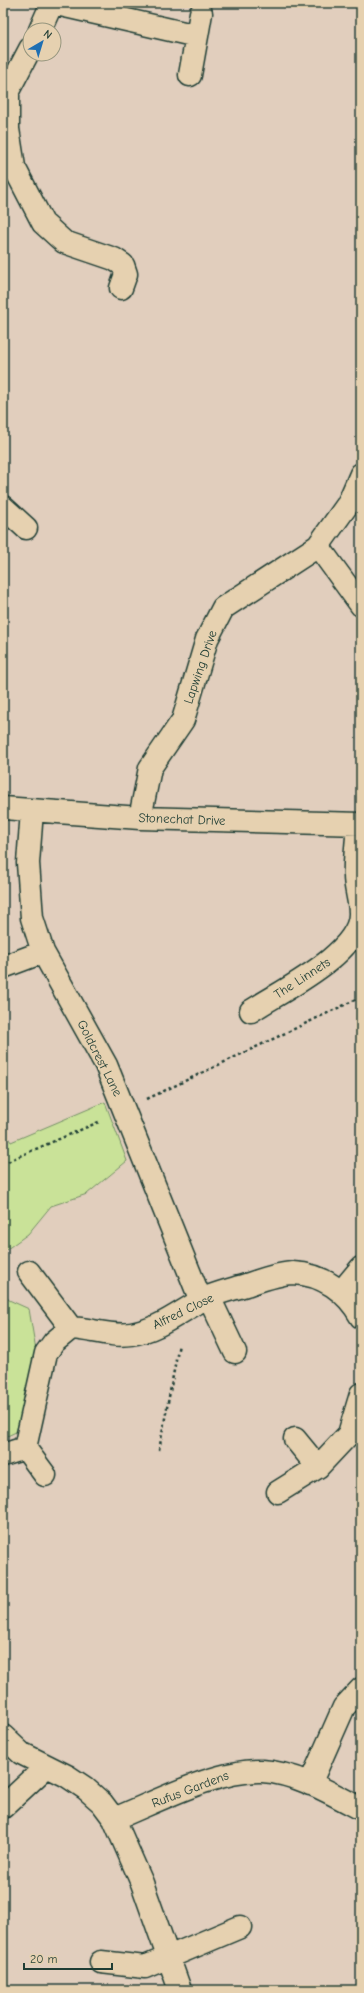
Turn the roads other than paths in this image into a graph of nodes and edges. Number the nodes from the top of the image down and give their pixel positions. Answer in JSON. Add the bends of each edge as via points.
{"nodes":[{"id":1,"x":52,"y":3,"type":"edge"},
{"id":2,"x":202,"y":13,"type":"dead end"},
{"id":3,"x":44,"y":22,"type":"edge"},
{"id":4,"x":197,"y":36,"type":"junction"},
{"id":5,"x":23,"y":62,"type":"edge"},
{"id":6,"x":190,"y":75,"type":"dead end"},
{"id":7,"x":9,"y":168,"type":"edge"},
{"id":8,"x":121,"y":288,"type":"dead end"},
{"id":9,"x":361,"y":474,"type":"edge"},
{"id":10,"x":3,"y":507,"type":"edge"},
{"id":11,"x":26,"y":528,"type":"dead end"},
{"id":12,"x":318,"y":546,"type":"junction"},
{"id":13,"x":361,"y":605,"type":"edge"},
{"id":14,"x":3,"y":808,"type":"edge"},
{"id":15,"x":32,"y":811,"type":"junction"},
{"id":16,"x":140,"y":818,"type":"junction"},
{"id":17,"x":360,"y":825,"type":"edge"},
{"id":18,"x":43,"y":952,"type":"junction"},
{"id":19,"x":3,"y":967,"type":"edge"},
{"id":20,"x":251,"y":1011,"type":"dead end"},
{"id":21,"x":361,"y":1268,"type":"edge"},
{"id":22,"x":29,"y":1272,"type":"dead end"},
{"id":23,"x":341,"y":1292,"type":"junction"},
{"id":24,"x":198,"y":1303,"type":"junction"},
{"id":25,"x":361,"y":1317,"type":"edge"},
{"id":26,"x":71,"y":1328,"type":"junction"},
{"id":27,"x":235,"y":1352,"type":"dead end"},
{"id":28,"x":361,"y":1394,"type":"edge"},
{"id":29,"x":295,"y":1440,"type":"dead end"},
{"id":30,"x":25,"y":1448,"type":"junction"},
{"id":31,"x":3,"y":1455,"type":"edge"},
{"id":32,"x":318,"y":1467,"type":"junction"},
{"id":33,"x":45,"y":1475,"type":"dead end"},
{"id":34,"x":278,"y":1492,"type":"dead end"},
{"id":35,"x":361,"y":1689,"type":"edge"},
{"id":36,"x":3,"y":1736,"type":"edge"},
{"id":37,"x":47,"y":1766,"type":"junction"},
{"id":38,"x":310,"y":1784,"type":"junction"},
{"id":39,"x":3,"y":1807,"type":"edge"},
{"id":40,"x":361,"y":1809,"type":"edge"},
{"id":41,"x":114,"y":1819,"type":"junction"},
{"id":42,"x":240,"y":1927,"type":"dead end"},
{"id":43,"x":169,"y":1957,"type":"junction"},
{"id":44,"x":101,"y":1962,"type":"dead end"},
{"id":45,"x":180,"y":1990,"type":"edge"}],
"edges":[{"from":1,"to":3,"type":"street"},
{"from":1,"to":4,"type":"street"},
{"from":2,"to":4,"type":"street"},
{"from":4,"to":6,"type":"street"},
{"from":5,"to":7,"type":"street","via":[[8,91]]},
{"from":7,"to":8,"type":"street","via":[[44,223],[64,242],[114,259],[123,265],[126,274]]},
{"from":9,"to":12,"type":"street","name":"Lapwing Drive","via":[[348,504]]},
{"from":10,"to":11,"type":"street"},
{"from":12,"to":13,"type":"street"},
{"from":12,"to":16,"type":"street","name":"Lapwing Drive","via":[[222,608],[207,639],[183,720],[150,768]]},
{"from":14,"to":15,"type":"street","name":"Stonechat Drive"},
{"from":15,"to":16,"type":"street","name":"Stonechat Drive"},
{"from":15,"to":18,"type":"street","name":"Goldcrest Lane","via":[[28,863],[31,911]]},
{"from":16,"to":17,"type":"street","name":"Stonechat Drive"},
{"from":17,"to":20,"type":"street","name":"The Linnets","via":[[355,876],[360,912],[359,924],[354,934],[327,963]]},
{"from":18,"to":19,"type":"street"},
{"from":18,"to":24,"type":"street","name":"Goldcrest Lane","via":[[106,1065],[126,1110]]},
{"from":21,"to":23,"type":"street"},
{"from":22,"to":26,"type":"street"},
{"from":23,"to":24,"type":"street","name":"Alfred Close","via":[[316,1276],[292,1273],[257,1282]]},
{"from":23,"to":25,"type":"street","name":"Alfred Close"},
{"from":24,"to":26,"type":"street","name":"Alfred Close","via":[[158,1325],[132,1334]]},
{"from":24,"to":27,"type":"street","name":"Goldcrest Lane"},
{"from":26,"to":30,"type":"street","via":[[54,1342],[46,1353]]},
{"from":28,"to":32,"type":"street","via":[[349,1434]]},
{"from":29,"to":32,"type":"street"},
{"from":30,"to":31,"type":"street"},
{"from":30,"to":33,"type":"street"},
{"from":32,"to":34,"type":"street"},
{"from":35,"to":38,"type":"street","via":[[344,1708]]},
{"from":36,"to":37,"type":"street","via":[[21,1753]]},
{"from":37,"to":39,"type":"street"},
{"from":37,"to":41,"type":"street","via":[[90,1792],[102,1802]]},
{"from":38,"to":40,"type":"street","name":"Rufus Gardens"},
{"from":38,"to":41,"type":"street","name":"Rufus Gardens","via":[[262,1771],[232,1773]]},
{"from":41,"to":43,"type":"street"},
{"from":42,"to":43,"type":"street"},
{"from":43,"to":44,"type":"street","via":[[145,1967]]},
{"from":43,"to":45,"type":"street"}]}
